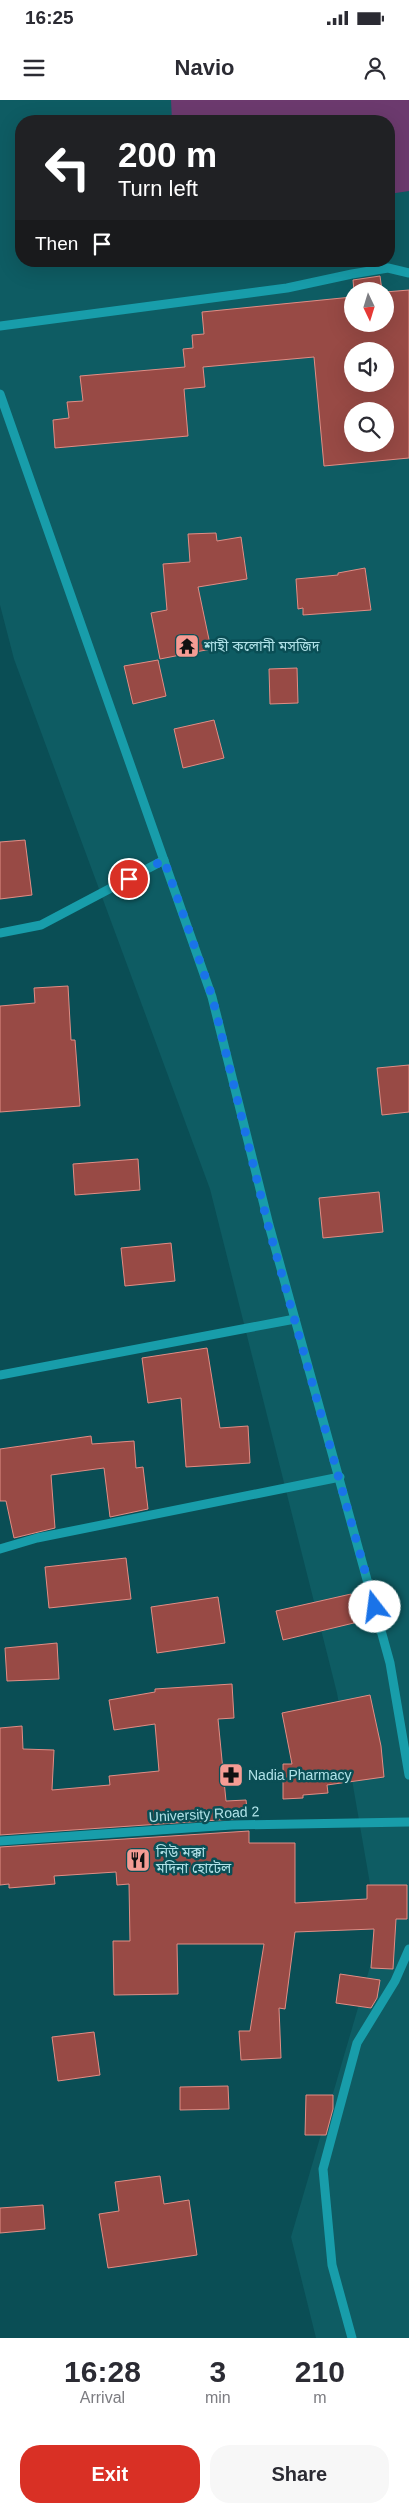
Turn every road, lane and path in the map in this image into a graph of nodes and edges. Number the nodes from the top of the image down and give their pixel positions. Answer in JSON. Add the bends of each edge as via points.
{"nodes":[{"id":1,"x":409,"y":273,"type":"edge"},
{"id":2,"x":0,"y":326,"type":"edge"},
{"id":3,"x":0,"y":394,"type":"edge"},
{"id":4,"x":164,"y":860,"type":"junction"},
{"id":5,"x":0,"y":933,"type":"edge"},
{"id":6,"x":295,"y":1319,"type":"junction"},
{"id":7,"x":0,"y":1375,"type":"edge"},
{"id":8,"x":340,"y":1477,"type":"junction"},
{"id":9,"x":0,"y":1549,"type":"edge"},
{"id":10,"x":409,"y":1775,"type":"edge"},
{"id":11,"x":409,"y":1822,"type":"edge"},
{"id":12,"x":0,"y":1842,"type":"edge"},
{"id":13,"x":409,"y":1949,"type":"edge"},
{"id":14,"x":352,"y":2338,"type":"edge"}],
"edges":[{"from":1,"to":2,"type":"street","via":[[388,268],[287,288]]},
{"from":3,"to":4,"type":"street"},
{"from":4,"to":5,"type":"street","via":[[40,926]]},
{"from":4,"to":6,"type":"street","via":[[212,996],[268,1225]]},
{"from":6,"to":7,"type":"street"},
{"from":6,"to":8,"type":"street"},
{"from":8,"to":9,"type":"street","via":[[37,1538]]},
{"from":8,"to":10,"type":"street","via":[[390,1663]]},
{"from":11,"to":12,"type":"street","name":"University Road 2","via":[[232,1825]]},
{"from":13,"to":14,"type":"street","via":[[395,1981],[357,2043],[323,2170],[332,2265]]}]}
